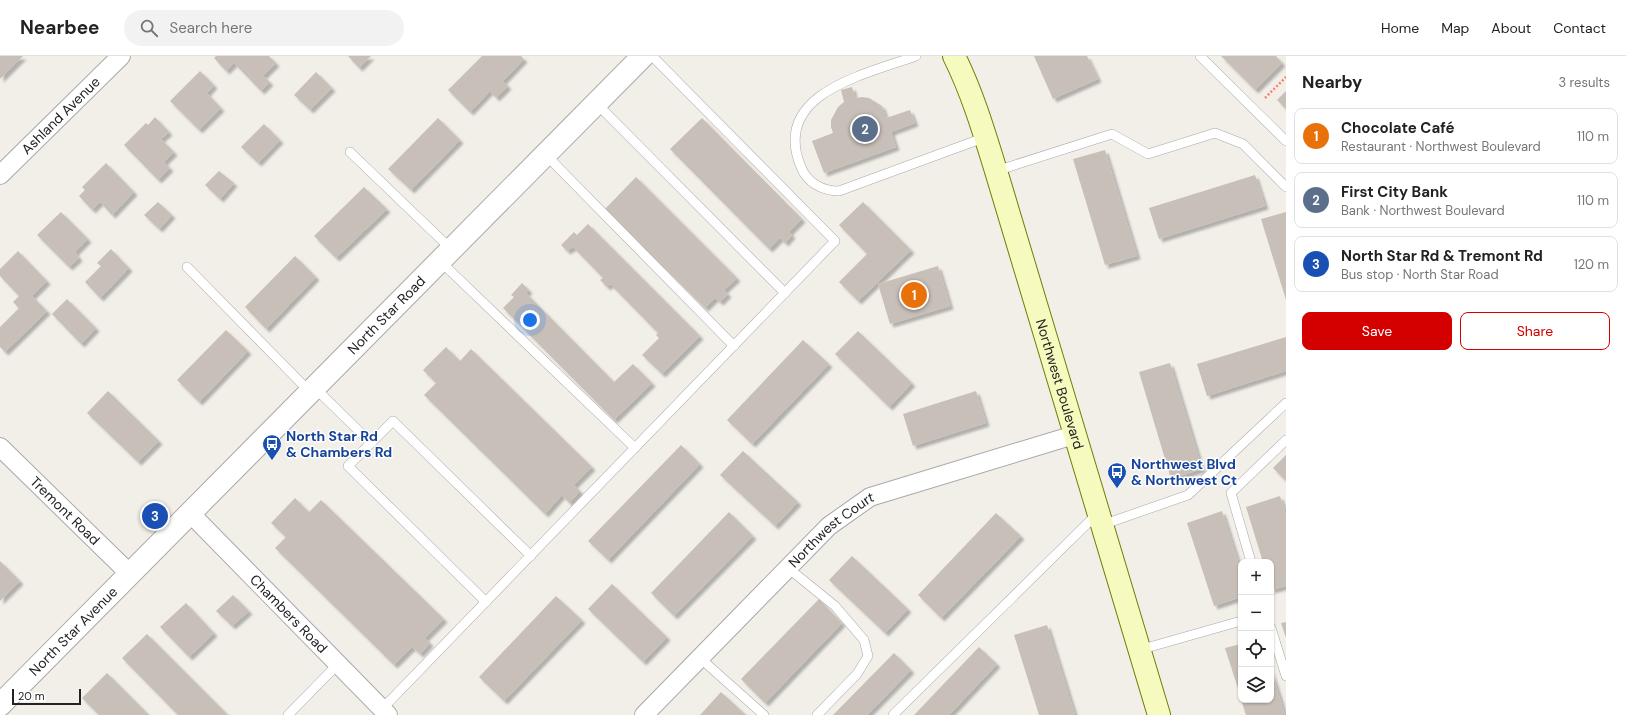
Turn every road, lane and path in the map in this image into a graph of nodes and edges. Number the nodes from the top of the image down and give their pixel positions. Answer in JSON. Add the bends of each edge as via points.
{"nodes":[{"id":1,"x":121,"y":56,"type":"edge"},
{"id":2,"x":643,"y":56,"type":"edge"},
{"id":3,"x":652,"y":56,"type":"edge"},
{"id":4,"x":916,"y":56,"type":"edge"},
{"id":5,"x":954,"y":56,"type":"edge"},
{"id":6,"x":1200,"y":56,"type":"edge"},
{"id":7,"x":1286,"y":77,"type":"edge"},
{"id":8,"x":596,"y":103,"type":"junction"},
{"id":9,"x":1254,"y":109,"type":"junction"},
{"id":10,"x":986,"y":137,"type":"junction"},
{"id":11,"x":1286,"y":141,"type":"edge"},
{"id":12,"x":350,"y":152,"type":"dead end"},
{"id":13,"x":545,"y":154,"type":"junction"},
{"id":14,"x":996,"y":171,"type":"junction"},
{"id":15,"x":0,"y":175,"type":"edge"},
{"id":16,"x":1286,"y":187,"type":"edge"},
{"id":17,"x":445,"y":255,"type":"junction"},
{"id":18,"x":187,"y":267,"type":"dead end"},
{"id":19,"x":785,"y":293,"type":"junction"},
{"id":20,"x":734,"y":346,"type":"junction"},
{"id":21,"x":312,"y":390,"type":"junction"},
{"id":22,"x":1286,"y":402,"type":"edge"},
{"id":23,"x":1074,"y":435,"type":"junction"},
{"id":24,"x":1286,"y":440,"type":"edge"},
{"id":25,"x":371,"y":443,"type":"junction"},
{"id":26,"x":0,"y":447,"type":"edge"},
{"id":27,"x":635,"y":448,"type":"junction"},
{"id":28,"x":190,"y":513,"type":"junction"},
{"id":29,"x":1100,"y":519,"type":"junction"},
{"id":30,"x":531,"y":556,"type":"junction"},
{"id":31,"x":1250,"y":559,"type":"edge"},
{"id":32,"x":788,"y":568,"type":"junction"},
{"id":33,"x":130,"y":574,"type":"junction"},
{"id":34,"x":486,"y":602,"type":"junction"},
{"id":35,"x":1238,"y":622,"type":"edge"},
{"id":36,"x":1272,"y":631,"type":"edge"},
{"id":37,"x":1139,"y":650,"type":"junction"},
{"id":38,"x":700,"y":658,"type":"junction"},
{"id":39,"x":338,"y":664,"type":"junction"},
{"id":40,"x":1286,"y":676,"type":"edge"},
{"id":41,"x":0,"y":705,"type":"edge"},
{"id":42,"x":385,"y":712,"type":"edge"},
{"id":43,"x":288,"y":715,"type":"edge"},
{"id":44,"x":644,"y":715,"type":"edge"},
{"id":45,"x":764,"y":715,"type":"edge"},
{"id":46,"x":817,"y":715,"type":"edge"},
{"id":47,"x":893,"y":715,"type":"edge"},
{"id":48,"x":1159,"y":715,"type":"edge"}],
"edges":[{"from":1,"to":15,"type":"street","name":"Ashland Avenue"},
{"from":2,"to":8,"type":"street","name":"North Star Road"},
{"from":3,"to":19,"type":"lane","via":[[836,241]]},
{"from":4,"to":10,"type":"lane","via":[[838,84],[822,94],[806,110],[796,129],[795,151],[801,169],[813,184],[828,191],[839,191]]},
{"from":5,"to":10,"type":"main road","name":"Northwest Boulevard"},
{"from":6,"to":9,"type":"lane"},
{"from":7,"to":9,"type":"path"},
{"from":8,"to":13,"type":"street","name":"North Star Road"},
{"from":8,"to":19,"type":"lane"},
{"from":9,"to":11,"type":"lane"},
{"from":10,"to":14,"type":"main road","name":"Northwest Boulevard"},
{"from":12,"to":17,"type":"lane"},
{"from":13,"to":17,"type":"street","name":"North Star Road"},
{"from":13,"to":20,"type":"lane"},
{"from":14,"to":16,"type":"lane","via":[[1112,134],[1148,154],[1215,133],[1243,144]]},
{"from":14,"to":23,"type":"main road","name":"Northwest Boulevard"},
{"from":17,"to":21,"type":"street","name":"North Star Road"},
{"from":17,"to":27,"type":"lane"},
{"from":18,"to":21,"type":"lane"},
{"from":19,"to":20,"type":"lane"},
{"from":20,"to":27,"type":"lane"},
{"from":21,"to":25,"type":"lane"},
{"from":21,"to":28,"type":"street","name":"North Star Road"},
{"from":22,"to":29,"type":"lane","via":[[1188,495]]},
{"from":23,"to":29,"type":"main road","name":"Northwest Boulevard"},
{"from":23,"to":32,"type":"street","name":"Northwest Court","via":[[870,497],[830,526]]},
{"from":24,"to":31,"type":"lane","via":[[1231,493]]},
{"from":25,"to":30,"type":"lane","via":[[393,421]]},
{"from":25,"to":34,"type":"lane","via":[[348,466]]},
{"from":26,"to":33,"type":"street","name":"Tremont Road"},
{"from":27,"to":30,"type":"lane"},
{"from":28,"to":33,"type":"street","name":"North Star Road"},
{"from":28,"to":39,"type":"street","name":"Chambers Road"},
{"from":29,"to":37,"type":"main road","name":"Northwest Boulevard"},
{"from":29,"to":47,"type":"lane"},
{"from":30,"to":34,"type":"lane"},
{"from":32,"to":38,"type":"street","name":"Northwest Court"},
{"from":32,"to":46,"type":"lane","via":[[835,606],[864,640],[868,656],[857,674]]},
{"from":33,"to":41,"type":"street","name":"North Star Avenue"},
{"from":34,"to":42,"type":"lane"},
{"from":35,"to":37,"type":"lane"},
{"from":36,"to":40,"type":"lane"},
{"from":37,"to":48,"type":"main road","name":"Northwest Boulevard"},
{"from":38,"to":44,"type":"street","name":"Northwest Court"},
{"from":38,"to":45,"type":"lane"},
{"from":39,"to":42,"type":"street","name":"Chambers Road"},
{"from":39,"to":43,"type":"lane"}]}
